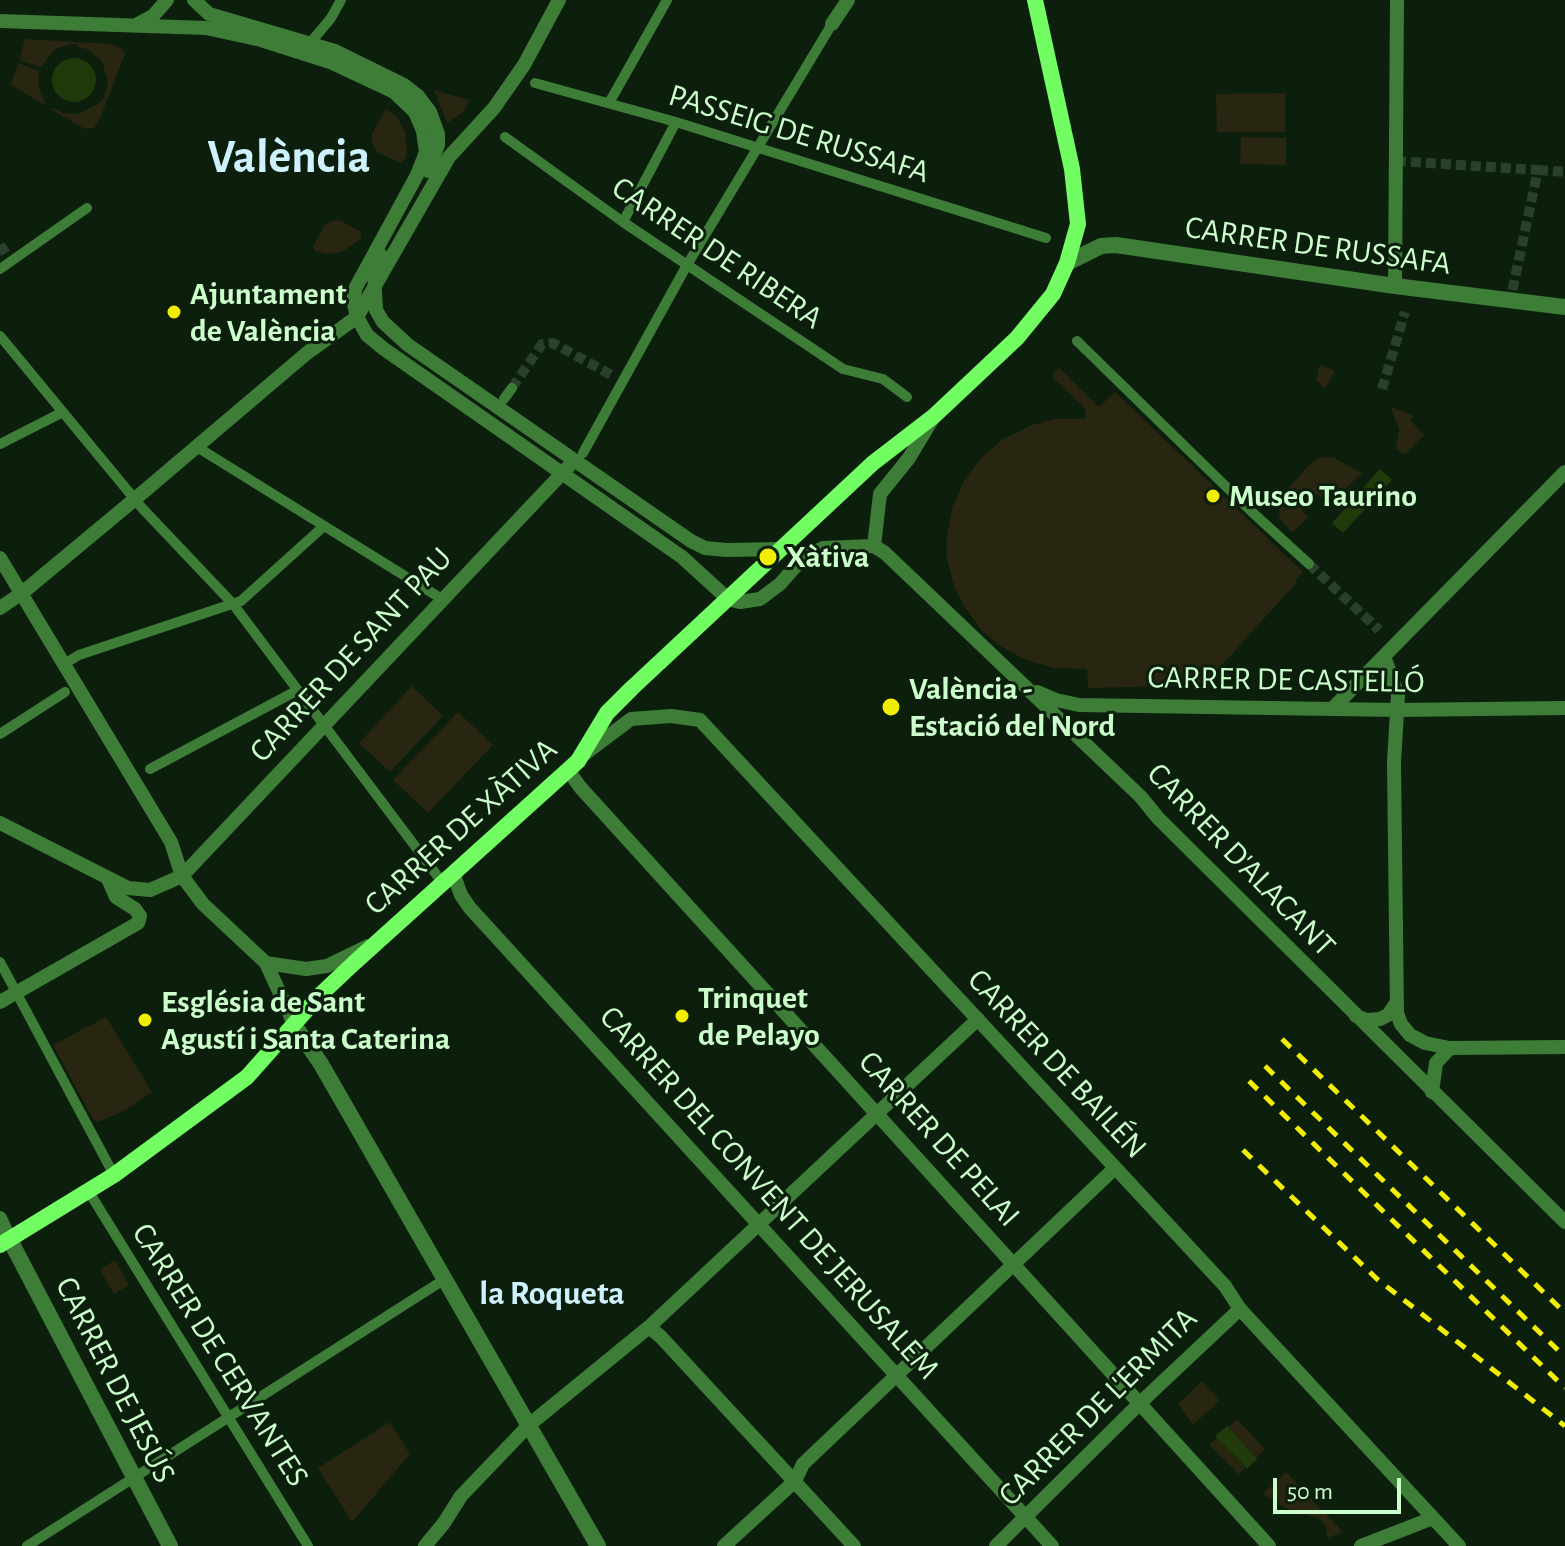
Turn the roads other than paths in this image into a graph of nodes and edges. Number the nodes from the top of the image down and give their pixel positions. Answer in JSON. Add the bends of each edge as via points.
{"nodes":[{"id":1,"x":167,"y":0,"type":"edge"},
{"id":2,"x":194,"y":0,"type":"edge"},
{"id":3,"x":341,"y":0,"type":"edge"},
{"id":4,"x":559,"y":0,"type":"edge"},
{"id":5,"x":667,"y":0,"type":"edge"},
{"id":6,"x":848,"y":0,"type":"edge"},
{"id":7,"x":1035,"y":0,"type":"edge"},
{"id":8,"x":1397,"y":0,"type":"edge"},
{"id":9,"x":0,"y":21,"type":"edge"},
{"id":10,"x":832,"y":24,"type":"joint"},
{"id":11,"x":138,"y":25,"type":"junction"},
{"id":12,"x":311,"y":42,"type":"junction"},
{"id":13,"x":535,"y":83,"type":"dead end"},
{"id":14,"x":609,"y":103,"type":"junction"},
{"id":15,"x":676,"y":122,"type":"junction"},
{"id":16,"x":505,"y":137,"type":"dead end"},
{"id":17,"x":756,"y":147,"type":"junction"},
{"id":18,"x":87,"y":208,"type":"dead end"},
{"id":19,"x":623,"y":222,"type":"junction"},
{"id":20,"x":1046,"y":238,"type":"dead end"},
{"id":21,"x":1067,"y":263,"type":"junction"},
{"id":22,"x":687,"y":265,"type":"junction"},
{"id":23,"x":0,"y":269,"type":"edge"},
{"id":24,"x":376,"y":286,"type":"junction"},
{"id":25,"x":1395,"y":286,"type":"junction"},
{"id":26,"x":1565,"y":307,"type":"edge"},
{"id":27,"x":357,"y":317,"type":"junction"},
{"id":28,"x":0,"y":336,"type":"edge"},
{"id":29,"x":1077,"y":341,"type":"dead end"},
{"id":30,"x":512,"y":388,"type":"tunnel mouth"},
{"id":31,"x":907,"y":397,"type":"dead end"},
{"id":32,"x":504,"y":399,"type":"dead end"},
{"id":33,"x":63,"y":412,"type":"junction"},
{"id":34,"x":934,"y":416,"type":"junction"},
{"id":35,"x":0,"y":444,"type":"edge"},
{"id":36,"x":197,"y":447,"type":"junction"},
{"id":37,"x":578,"y":456,"type":"junction"},
{"id":38,"x":1565,"y":472,"type":"edge"},
{"id":39,"x":563,"y":474,"type":"junction"},
{"id":40,"x":135,"y":499,"type":"junction"},
{"id":41,"x":324,"y":526,"type":"junction"},
{"id":42,"x":874,"y":546,"type":"junction"},
{"id":43,"x":781,"y":549,"type":"junction"},
{"id":44,"x":0,"y":558,"type":"edge"},
{"id":45,"x":1309,"y":564,"type":"tunnel mouth"},
{"id":46,"x":22,"y":593,"type":"junction"},
{"id":47,"x":442,"y":599,"type":"junction"},
{"id":48,"x":728,"y":599,"type":"junction"},
{"id":49,"x":233,"y":604,"type":"junction"},
{"id":50,"x":0,"y":608,"type":"edge"},
{"id":51,"x":1384,"y":656,"type":"junction"},
{"id":52,"x":64,"y":664,"type":"junction"},
{"id":53,"x":1013,"y":676,"type":"junction"},
{"id":54,"x":298,"y":690,"type":"junction"},
{"id":55,"x":65,"y":692,"type":"dead end"},
{"id":56,"x":1333,"y":708,"type":"junction"},
{"id":57,"x":1565,"y":708,"type":"edge"},
{"id":58,"x":1397,"y":710,"type":"junction"},
{"id":59,"x":323,"y":725,"type":"junction"},
{"id":60,"x":0,"y":734,"type":"edge"},
{"id":61,"x":582,"y":756,"type":"junction"},
{"id":62,"x":150,"y":769,"type":"dead end"},
{"id":63,"x":568,"y":770,"type":"junction"},
{"id":64,"x":0,"y":823,"type":"edge"},
{"id":65,"x":182,"y":876,"type":"junction"},
{"id":66,"x":447,"y":877,"type":"junction"},
{"id":67,"x":108,"y":879,"type":"junction"},
{"id":68,"x":374,"y":944,"type":"junction"},
{"id":69,"x":0,"y":962,"type":"edge"},
{"id":70,"x":266,"y":963,"type":"junction"},
{"id":71,"x":17,"y":993,"type":"junction"},
{"id":72,"x":0,"y":1002,"type":"edge"},
{"id":73,"x":1397,"y":1002,"type":"junction"},
{"id":74,"x":1356,"y":1016,"type":"junction"},
{"id":75,"x":978,"y":1019,"type":"junction"},
{"id":76,"x":295,"y":1026,"type":"junction"},
{"id":77,"x":1565,"y":1047,"type":"edge"},
{"id":78,"x":1450,"y":1048,"type":"junction"},
{"id":79,"x":1432,"y":1092,"type":"junction"},
{"id":80,"x":878,"y":1113,"type":"junction"},
{"id":81,"x":1115,"y":1168,"type":"junction"},
{"id":82,"x":114,"y":1175,"type":"junction"},
{"id":83,"x":89,"y":1192,"type":"junction"},
{"id":84,"x":0,"y":1218,"type":"edge"},
{"id":85,"x":759,"y":1222,"type":"junction"},
{"id":86,"x":1565,"y":1222,"type":"edge"},
{"id":87,"x":3,"y":1242,"type":"edge"},
{"id":88,"x":1014,"y":1264,"type":"junction"},
{"id":89,"x":445,"y":1279,"type":"junction"},
{"id":90,"x":1240,"y":1309,"type":"junction"},
{"id":91,"x":649,"y":1327,"type":"junction"},
{"id":92,"x":896,"y":1376,"type":"junction"},
{"id":93,"x":1140,"y":1403,"type":"junction"},
{"id":94,"x":229,"y":1418,"type":"junction"},
{"id":95,"x":529,"y":1425,"type":"junction"},
{"id":96,"x":133,"y":1477,"type":"junction"},
{"id":97,"x":795,"y":1481,"type":"junction"},
{"id":98,"x":1026,"y":1517,"type":"junction"},
{"id":99,"x":1433,"y":1518,"type":"junction"},
{"id":100,"x":27,"y":1546,"type":"edge"},
{"id":101,"x":170,"y":1546,"type":"edge"},
{"id":102,"x":308,"y":1546,"type":"edge"},
{"id":103,"x":425,"y":1546,"type":"edge"},
{"id":104,"x":598,"y":1546,"type":"edge"},
{"id":105,"x":724,"y":1546,"type":"edge"},
{"id":106,"x":854,"y":1546,"type":"edge"},
{"id":107,"x":996,"y":1546,"type":"edge"},
{"id":108,"x":1052,"y":1546,"type":"edge"},
{"id":109,"x":1269,"y":1546,"type":"edge"},
{"id":110,"x":1361,"y":1546,"type":"edge"},
{"id":111,"x":1459,"y":1546,"type":"edge"}],
"edges":[{"from":1,"to":11,"type":"street"},
{"from":2,"to":12,"type":"street","via":[[209,14]]},
{"from":3,"to":12,"type":"street"},
{"from":4,"to":24,"type":"street","via":[[489,115],[449,157]]},
{"from":5,"to":14,"type":"street"},
{"from":6,"to":10,"type":"street"},
{"from":7,"to":21,"type":"main road","name":"CARRER DE XÀTIVA","via":[[1078,213]]},
{"from":8,"to":25,"type":"street"},
{"from":9,"to":11,"type":"street"},
{"from":10,"to":17,"type":"street"},
{"from":11,"to":27,"type":"street","via":[[206,28],[311,56],[381,85],[415,112],[425,142],[424,162],[360,278],[353,300]]},
{"from":12,"to":24,"type":"street","via":[[404,85],[430,112],[438,134],[430,169],[375,269]]},
{"from":13,"to":14,"type":"street","name":"PASSEIG DE RUSSAFA"},
{"from":14,"to":15,"type":"street","name":"PASSEIG DE RUSSAFA"},
{"from":15,"to":17,"type":"street","name":"PASSEIG DE RUSSAFA"},
{"from":15,"to":19,"type":"street"},
{"from":16,"to":19,"type":"street","name":"CARRER DE RIBERA"},
{"from":17,"to":20,"type":"street","name":"PASSEIG DE RUSSAFA"},
{"from":17,"to":22,"type":"street"},
{"from":18,"to":23,"type":"street"},
{"from":19,"to":22,"type":"street","name":"CARRER DE RIBERA"},
{"from":21,"to":25,"type":"street","name":"CARRER DE RUSSAFA","via":[[1101,246],[1116,245]]},
{"from":21,"to":34,"type":"main road","name":"CARRER DE XÀTIVA","via":[[1053,294],[1017,338]]},
{"from":22,"to":31,"type":"street","name":"CARRER DE RIBERA","via":[[843,369],[883,379]]},
{"from":22,"to":37,"type":"street"},
{"from":24,"to":27,"type":"street"},
{"from":24,"to":37,"type":"street","via":[[376,310],[394,334]]},
{"from":25,"to":26,"type":"street","name":"CARRER DE RUSSAFA"},
{"from":27,"to":36,"type":"street"},
{"from":27,"to":39,"type":"street","via":[[384,349]]},
{"from":28,"to":33,"type":"street"},
{"from":29,"to":45,"type":"street"},
{"from":30,"to":32,"type":"street"},
{"from":33,"to":35,"type":"street"},
{"from":33,"to":40,"type":"street"},
{"from":34,"to":42,"type":"street","name":"CARRER DE XÀTIVA","via":[[880,494]]},
{"from":34,"to":43,"type":"main road","name":"CARRER DE XÀTIVA","via":[[873,463]]},
{"from":36,"to":40,"type":"street"},
{"from":36,"to":41,"type":"street"},
{"from":37,"to":39,"type":"street","name":"CARRER DE SANT PAU"},
{"from":37,"to":43,"type":"street","via":[[705,548]]},
{"from":38,"to":51,"type":"street"},
{"from":39,"to":47,"type":"street","name":"CARRER DE SANT PAU"},
{"from":39,"to":48,"type":"street","via":[[682,557]]},
{"from":40,"to":46,"type":"street"},
{"from":40,"to":49,"type":"street"},
{"from":41,"to":47,"type":"street"},
{"from":41,"to":49,"type":"street"},
{"from":42,"to":48,"type":"street","via":[[811,552],[760,599]]},
{"from":42,"to":53,"type":"street","name":"CARRER D'ALACANT"},
{"from":43,"to":48,"type":"main road","name":"CARRER DE XÀTIVA"},
{"from":44,"to":46,"type":"street"},
{"from":46,"to":50,"type":"street"},
{"from":46,"to":52,"type":"street"},
{"from":47,"to":59,"type":"street","name":"CARRER DE SANT PAU"},
{"from":48,"to":61,"type":"main road","name":"CARRER DE XÀTIVA","via":[[607,713]]},
{"from":49,"to":52,"type":"street"},
{"from":49,"to":54,"type":"street"},
{"from":51,"to":56,"type":"street"},
{"from":51,"to":58,"type":"street","via":[[1398,695]]},
{"from":52,"to":65,"type":"street","via":[[171,842]]},
{"from":53,"to":56,"type":"street","name":"CARRER DE CASTELLÓ","via":[[1042,695],[1079,705]]},
{"from":53,"to":74,"type":"street","name":"CARRER D'ALACANT","via":[[1141,797]]},
{"from":54,"to":59,"type":"street"},
{"from":54,"to":62,"type":"street"},
{"from":55,"to":60,"type":"street"},
{"from":56,"to":58,"type":"street","name":"CARRER DE CASTELLÓ"},
{"from":57,"to":58,"type":"street","name":"CARRER DE CASTELLÓ"},
{"from":58,"to":73,"type":"street"},
{"from":59,"to":65,"type":"street","name":"CARRER DE SANT PAU"},
{"from":59,"to":66,"type":"street"},
{"from":61,"to":63,"type":"main road","name":"CARRER DE XÀTIVA"},
{"from":61,"to":75,"type":"street","name":"CARRER DE BAILÉN","via":[[631,719],[700,720]]},
{"from":63,"to":66,"type":"main road","name":"CARRER DE XÀTIVA"},
{"from":63,"to":80,"type":"street","name":"CARRER DE PELAI"},
{"from":64,"to":67,"type":"street"},
{"from":65,"to":67,"type":"street","via":[[150,890]]},
{"from":65,"to":70,"type":"street","via":[[203,904]]},
{"from":66,"to":68,"type":"main road","name":"CARRER DE XÀTIVA"},
{"from":66,"to":85,"type":"street","name":"CARRER DEL CONVENT DE JERUSALEM"},
{"from":67,"to":71,"type":"street","via":[[116,897],[140,916],[133,928]]},
{"from":68,"to":70,"type":"street","via":[[327,966],[306,969]]},
{"from":68,"to":76,"type":"main road","name":"CARRER DE XÀTIVA"},
{"from":69,"to":71,"type":"street"},
{"from":70,"to":76,"type":"street"},
{"from":71,"to":72,"type":"street"},
{"from":71,"to":82,"type":"street"},
{"from":73,"to":74,"type":"street","via":[[1380,1019]]},
{"from":73,"to":78,"type":"street","via":[[1401,1024],[1410,1035]]},
{"from":74,"to":79,"type":"street","name":"CARRER D'ALACANT"},
{"from":75,"to":80,"type":"street"},
{"from":75,"to":81,"type":"street","name":"CARRER DE BAILÉN"},
{"from":76,"to":82,"type":"main road","name":"CARRER DE XÀTIVA","via":[[243,1080]]},
{"from":76,"to":89,"type":"street"},
{"from":77,"to":78,"type":"street"},
{"from":78,"to":79,"type":"street","via":[[1436,1063]]},
{"from":79,"to":86,"type":"street","name":"CARRER D'ALACANT"},
{"from":80,"to":85,"type":"street"},
{"from":80,"to":88,"type":"street","name":"CARRER DE PELAI"},
{"from":81,"to":88,"type":"street"},
{"from":81,"to":90,"type":"street","name":"CARRER DE BAILÉN","via":[[1225,1286]]},
{"from":82,"to":83,"type":"main road","name":"CARRER DE XÀTIVA"},
{"from":83,"to":87,"type":"main road","name":"CARRER DE XÀTIVA"},
{"from":83,"to":94,"type":"street","name":"CARRER DE CERVANTES"},
{"from":84,"to":87,"type":"street"},
{"from":85,"to":91,"type":"street"},
{"from":85,"to":92,"type":"street","name":"CARRER DEL CONVENT DE JERUSALEM"},
{"from":87,"to":96,"type":"street","name":"CARRER DE JESÚS"},
{"from":88,"to":92,"type":"street"},
{"from":88,"to":93,"type":"street","name":"CARRER DE PELAI"},
{"from":89,"to":94,"type":"street"},
{"from":89,"to":95,"type":"street"},
{"from":90,"to":93,"type":"street","name":"CARRER DE L'ERMITA"},
{"from":90,"to":99,"type":"street","name":"CARRER DE BAILÉN"},
{"from":91,"to":95,"type":"street"},
{"from":91,"to":97,"type":"street"},
{"from":92,"to":97,"type":"street","via":[[803,1464]]},
{"from":92,"to":98,"type":"street","name":"CARRER DEL CONVENT DE JERUSALEM"},
{"from":93,"to":98,"type":"street","name":"CARRER DE L'ERMITA"},
{"from":93,"to":109,"type":"street","name":"CARRER DE PELAI"},
{"from":94,"to":96,"type":"street"},
{"from":94,"to":102,"type":"street","name":"CARRER DE CERVANTES"},
{"from":95,"to":103,"type":"street","via":[[461,1496]]},
{"from":95,"to":104,"type":"street"},
{"from":96,"to":100,"type":"street"},
{"from":96,"to":101,"type":"street","name":"CARRER DE JESÚS"},
{"from":97,"to":105,"type":"street"},
{"from":97,"to":106,"type":"street"},
{"from":98,"to":107,"type":"street","name":"CARRER DE L'ERMITA"},
{"from":98,"to":108,"type":"street","name":"CARRER DEL CONVENT DE JERUSALEM"},
{"from":99,"to":110,"type":"street"},
{"from":99,"to":111,"type":"street","name":"CARRER DE BAILÉN"}]}
